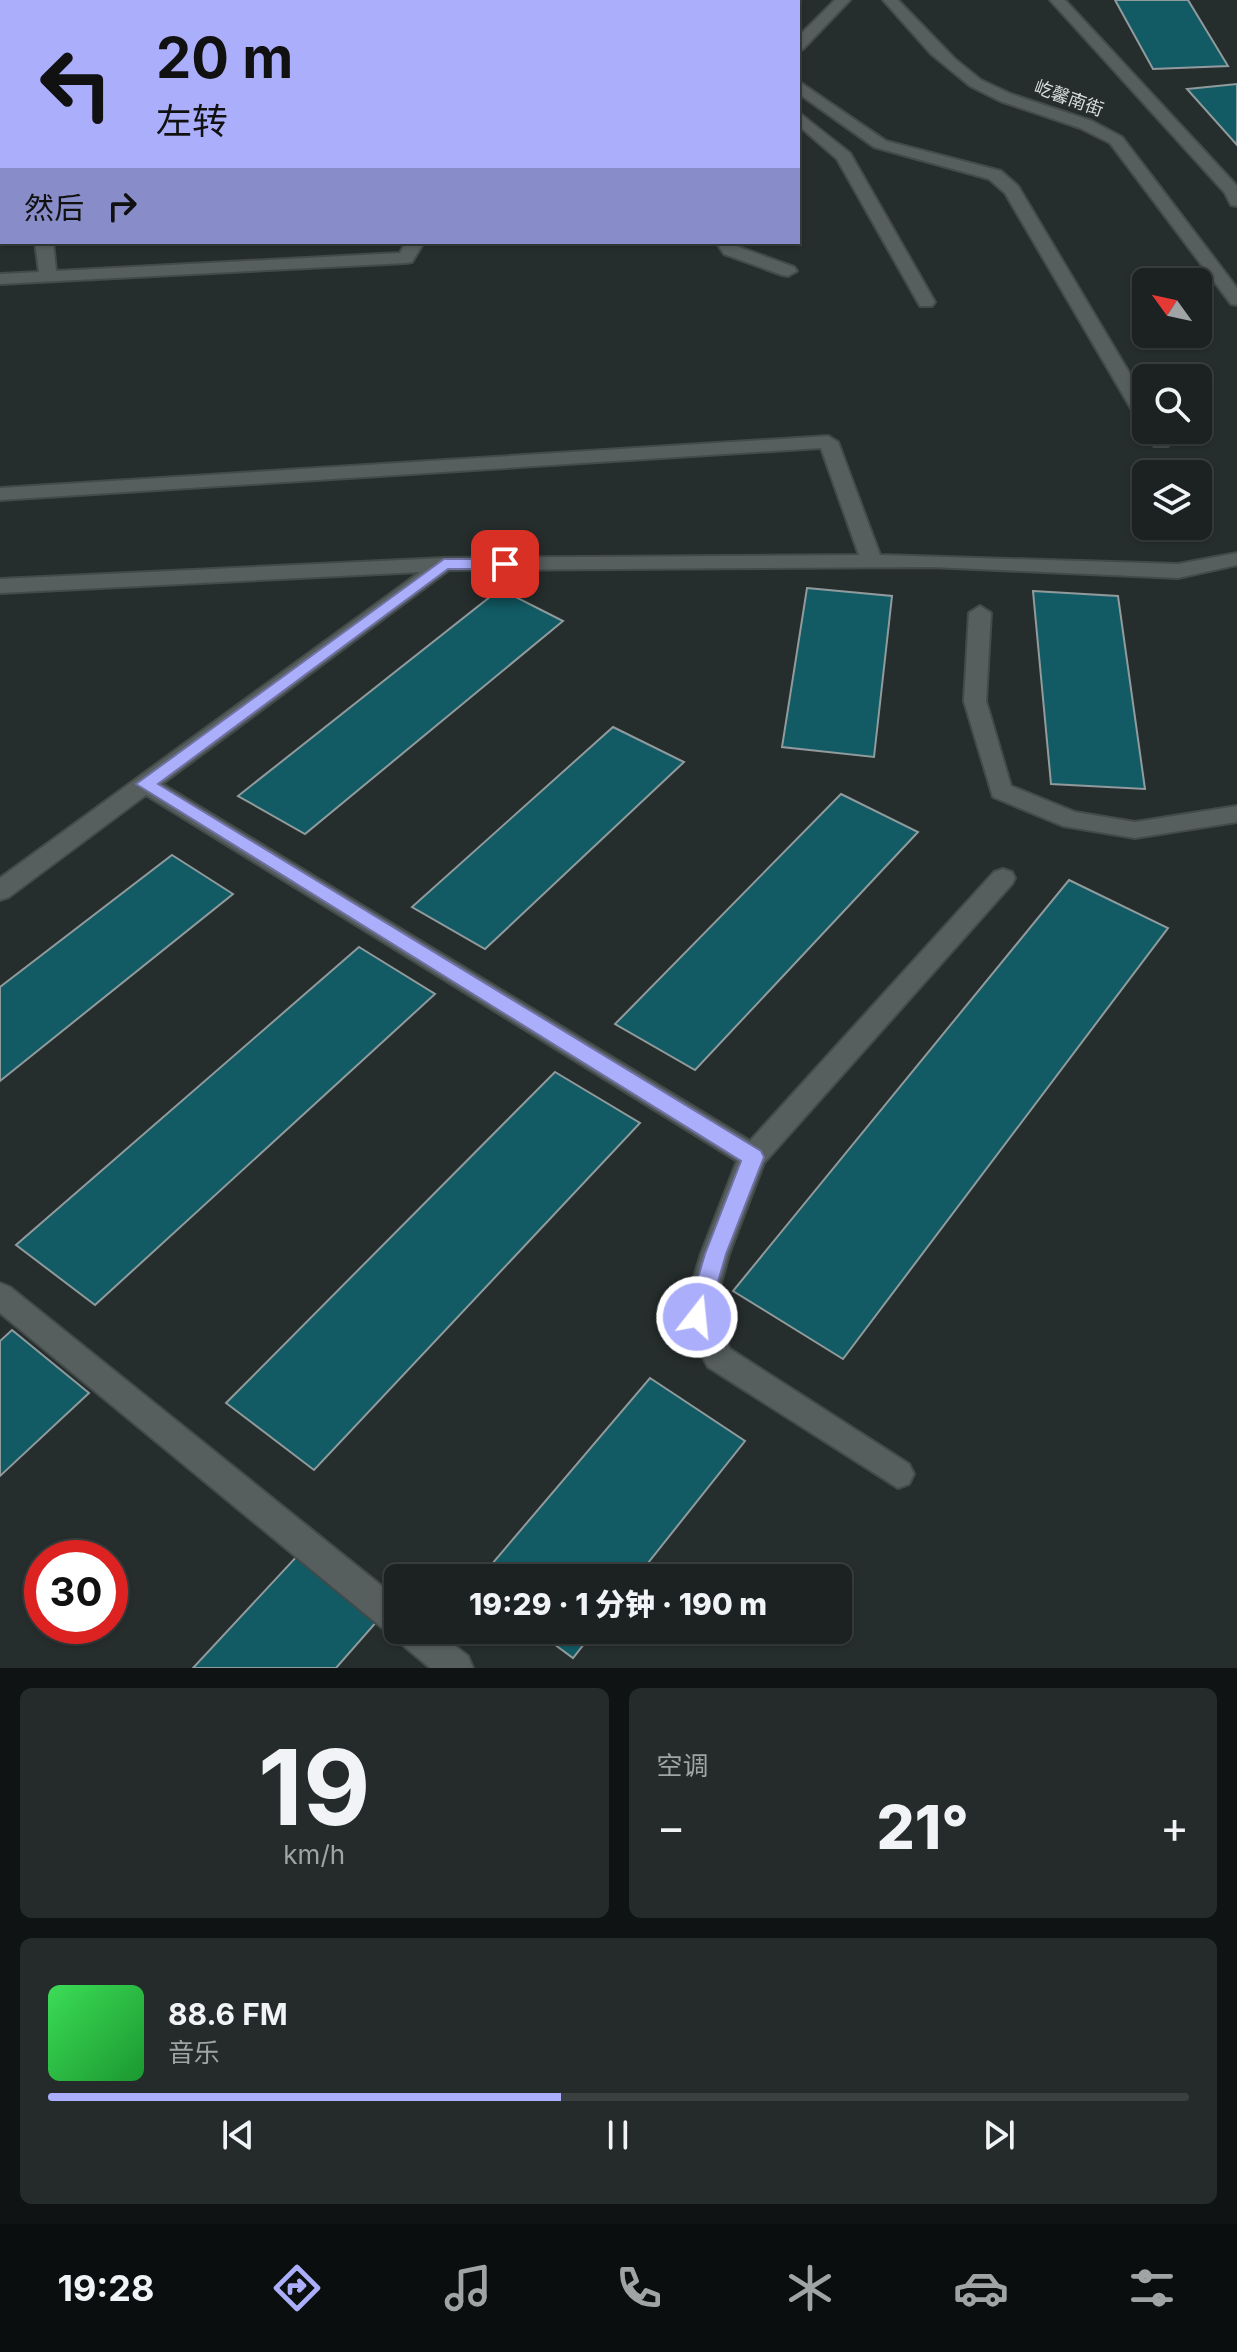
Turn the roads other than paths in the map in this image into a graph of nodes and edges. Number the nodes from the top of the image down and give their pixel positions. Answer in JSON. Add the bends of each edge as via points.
{"nodes":[{"id":1,"x":843,"y":0,"type":"edge"},
{"id":2,"x":890,"y":0,"type":"edge"},
{"id":3,"x":1057,"y":0,"type":"edge"},
{"id":4,"x":800,"y":44,"type":"edge"},
{"id":5,"x":800,"y":87,"type":"edge"},
{"id":6,"x":800,"y":119,"type":"edge"},
{"id":7,"x":1235,"y":194,"type":"edge"},
{"id":8,"x":44,"y":244,"type":"edge"},
{"id":9,"x":414,"y":244,"type":"edge"},
{"id":10,"x":726,"y":244,"type":"edge"},
{"id":11,"x":788,"y":271,"type":"dead end"},
{"id":12,"x":48,"y":276,"type":"junction"},
{"id":13,"x":0,"y":279,"type":"edge"},
{"id":14,"x":1237,"y":300,"type":"edge"},
{"id":15,"x":926,"y":302,"type":"dead end"},
{"id":16,"x":1132,"y":393,"type":"edge"},
{"id":17,"x":0,"y":494,"type":"edge"},
{"id":18,"x":1237,"y":559,"type":"edge"},
{"id":19,"x":872,"y":561,"type":"junction"},
{"id":20,"x":444,"y":564,"type":"junction"},
{"id":21,"x":0,"y":586,"type":"edge"},
{"id":22,"x":980,"y":613,"type":"dead end"},
{"id":23,"x":145,"y":784,"type":"junction"},
{"id":24,"x":1237,"y":814,"type":"edge"},
{"id":25,"x":1003,"y":878,"type":"dead end"},
{"id":26,"x":0,"y":891,"type":"edge"},
{"id":27,"x":753,"y":1157,"type":"junction"},
{"id":28,"x":0,"y":1296,"type":"edge"},
{"id":29,"x":898,"y":1474,"type":"dead end"},
{"id":30,"x":384,"y":1609,"type":"edge"},
{"id":31,"x":427,"y":1644,"type":"edge"},
{"id":32,"x":456,"y":1668,"type":"edge"}],
"edges":[{"from":1,"to":4,"type":"street"},
{"from":2,"to":14,"type":"street","name":"屹馨南街","via":[[969,79],[991,92],[1096,127],[1116,140]]},
{"from":3,"to":7,"type":"street"},
{"from":5,"to":16,"type":"street","via":[[880,144],[995,175],[1012,190]]},
{"from":6,"to":15,"type":"street","via":[[844,156]]},
{"from":8,"to":12,"type":"street"},
{"from":9,"to":12,"type":"street","via":[[406,258]]},
{"from":10,"to":11,"type":"street"},
{"from":12,"to":13,"type":"street"},
{"from":17,"to":19,"type":"street","via":[[828,442]]},
{"from":18,"to":19,"type":"street","via":[[1178,571]]},
{"from":19,"to":20,"type":"street"},
{"from":20,"to":21,"type":"street"},
{"from":20,"to":23,"type":"street"},
{"from":22,"to":24,"type":"street","via":[[975,701],[1001,791],[1071,820],[1135,830]]},
{"from":23,"to":26,"type":"street"},
{"from":23,"to":27,"type":"street"},
{"from":25,"to":27,"type":"street"},
{"from":27,"to":29,"type":"street","via":[[697,1317],[719,1358]]},
{"from":28,"to":30,"type":"street"},
{"from":31,"to":32,"type":"street"}]}
